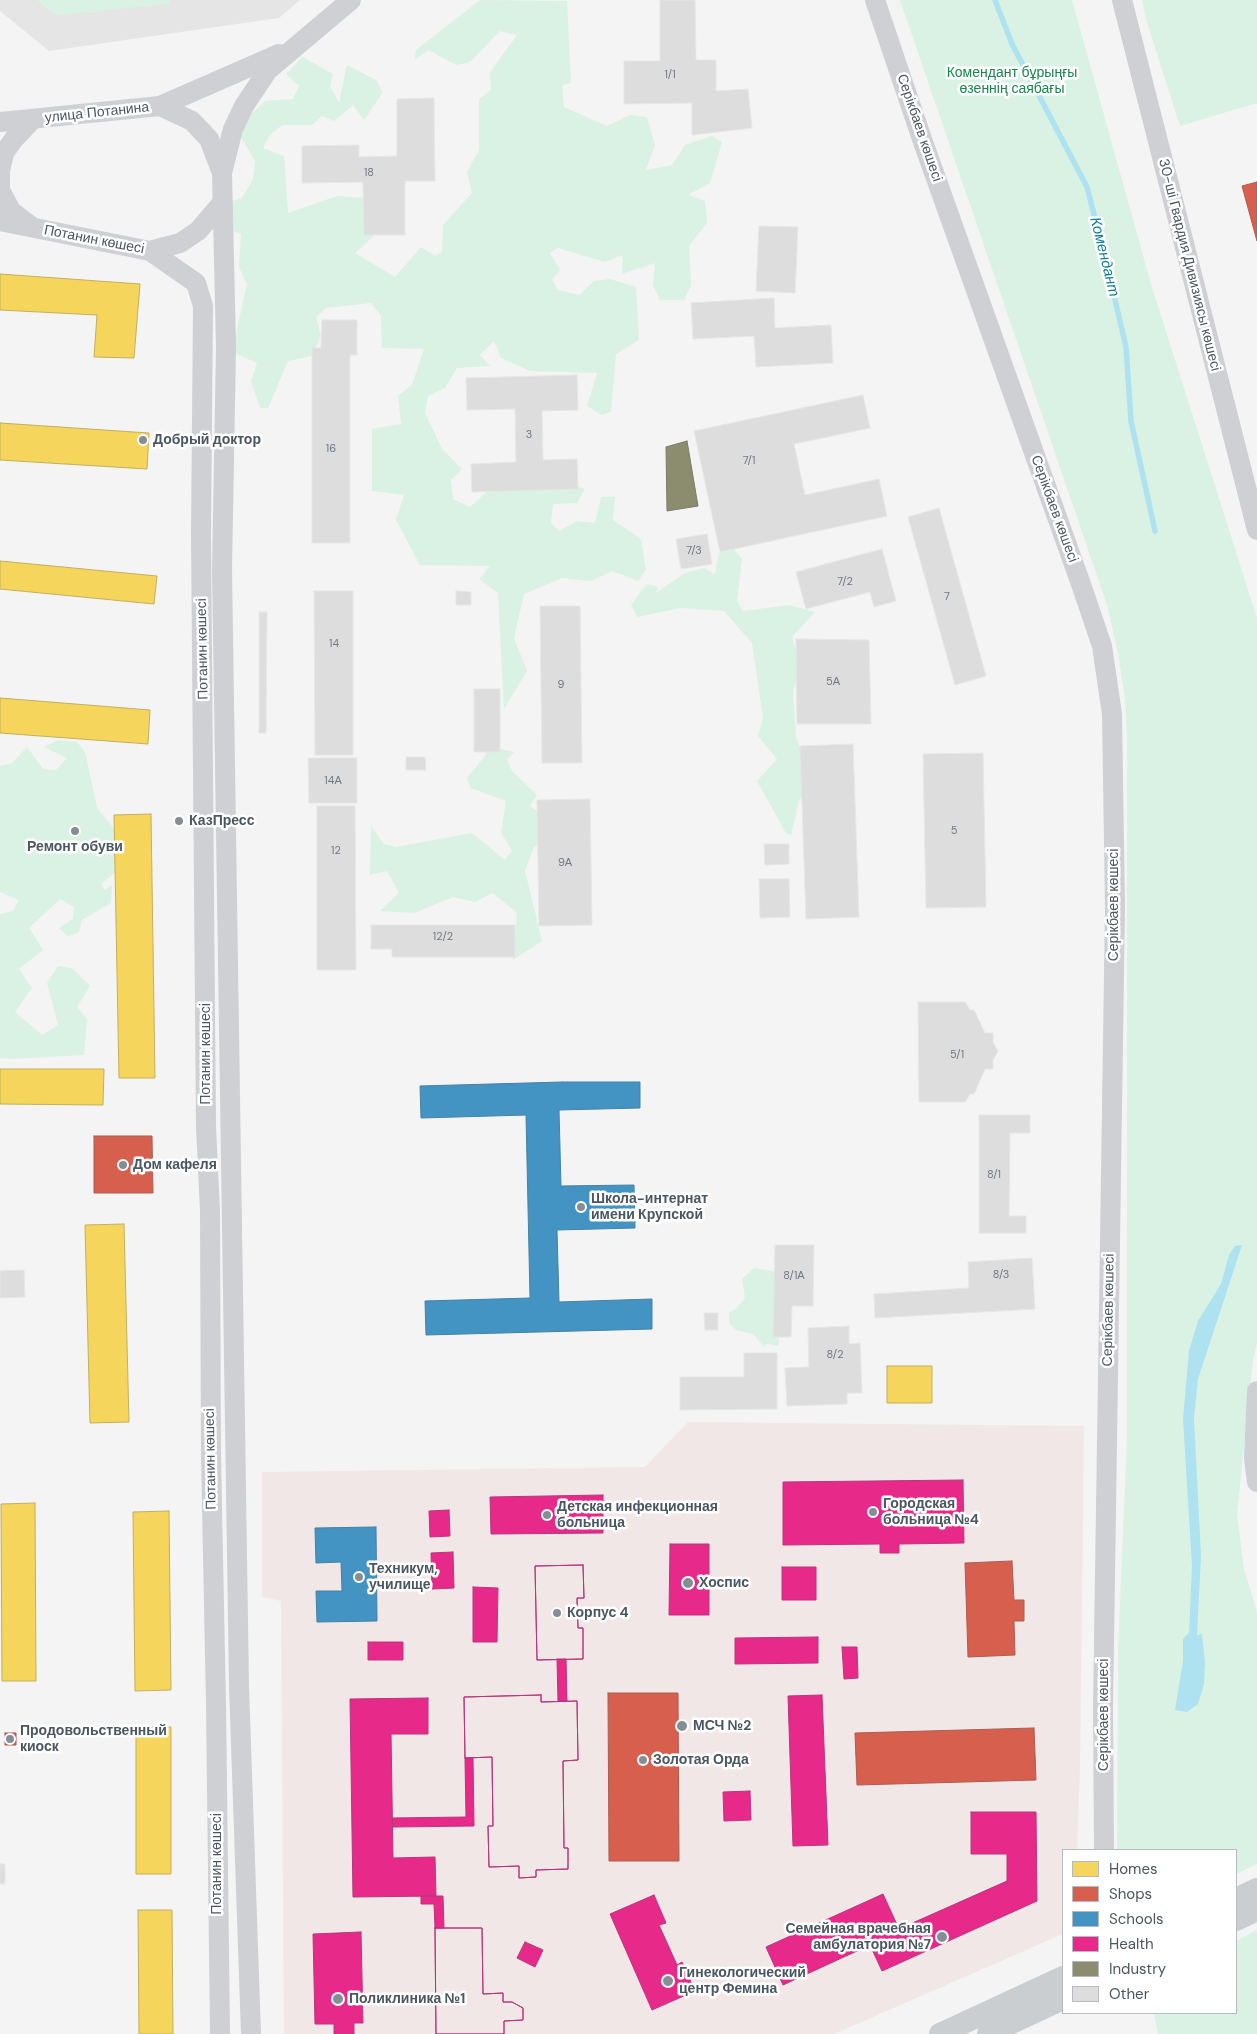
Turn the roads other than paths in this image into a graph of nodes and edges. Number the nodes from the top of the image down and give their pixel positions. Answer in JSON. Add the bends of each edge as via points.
{"nodes":[{"id":1,"x":351,"y":0,"type":"edge"},
{"id":2,"x":875,"y":0,"type":"edge"},
{"id":3,"x":1122,"y":0,"type":"edge"},
{"id":4,"x":295,"y":47,"type":"junction"},
{"id":5,"x":160,"y":106,"type":"junction"},
{"id":6,"x":33,"y":119,"type":"junction"},
{"id":7,"x":0,"y":122,"type":"edge"},
{"id":8,"x":0,"y":171,"type":"edge"},
{"id":9,"x":222,"y":173,"type":"junction"},
{"id":10,"x":0,"y":175,"type":"edge"},
{"id":11,"x":222,"y":203,"type":"junction"},
{"id":12,"x":0,"y":221,"type":"edge"},
{"id":13,"x":36,"y":229,"type":"junction"},
{"id":14,"x":150,"y":251,"type":"junction"},
{"id":15,"x":1257,"y":530,"type":"edge"},
{"id":16,"x":1257,"y":1391,"type":"edge"},
{"id":17,"x":1257,"y":1482,"type":"edge"},
{"id":18,"x":1104,"y":1849,"type":"edge"},
{"id":19,"x":1257,"y":1889,"type":"edge"},
{"id":20,"x":1237,"y":1899,"type":"edge"},
{"id":21,"x":1257,"y":1910,"type":"edge"},
{"id":22,"x":1237,"y":1920,"type":"edge"},
{"id":23,"x":1062,"y":1977,"type":"edge"},
{"id":24,"x":1062,"y":1999,"type":"edge"},
{"id":25,"x":220,"y":2034,"type":"edge"},
{"id":26,"x":251,"y":2034,"type":"edge"},
{"id":27,"x":940,"y":2034,"type":"edge"},
{"id":28,"x":988,"y":2034,"type":"edge"}],
"edges":[{"from":1,"to":4,"type":"main road"},
{"from":2,"to":18,"type":"main road","name":"Серікбаев көшесі","via":[[1102,646],[1112,714],[1115,907],[1103,1709]]},
{"from":3,"to":15,"type":"main road","name":"30-ші Гвардия Дивизиясы көшесі"},
{"from":4,"to":5,"type":"main road"},
{"from":4,"to":9,"type":"main road","via":[[268,70],[244,106],[233,129]]},
{"from":5,"to":6,"type":"main road","name":"улица Потанина"},
{"from":5,"to":9,"type":"main road","via":[[192,121],[209,138]]},
{"from":6,"to":7,"type":"main road"},
{"from":6,"to":8,"type":"main road","via":[[4,153]]},
{"from":9,"to":11,"type":"main road","name":"Потанин көшесі"},
{"from":10,"to":13,"type":"main road","via":[[0,190],[11,211]]},
{"from":11,"to":14,"type":"main road","via":[[198,231],[180,243]]},
{"from":11,"to":26,"type":"main road","name":"Потанин көшесі","via":[[226,347],[222,570],[238,1638]]},
{"from":12,"to":13,"type":"main road","name":"Потанин көшесі"},
{"from":13,"to":14,"type":"main road","name":"Потанин көшесі"},
{"from":14,"to":25,"type":"main road","name":"Потанин көшесі","via":[[196,283],[202,306],[206,1127],[210,1211]]},
{"from":16,"to":17,"type":"main road","via":[[1254,1458]]},
{"from":19,"to":20,"type":"main road"},
{"from":21,"to":22,"type":"main road"},
{"from":23,"to":27,"type":"main road"},
{"from":24,"to":28,"type":"main road"}]}
